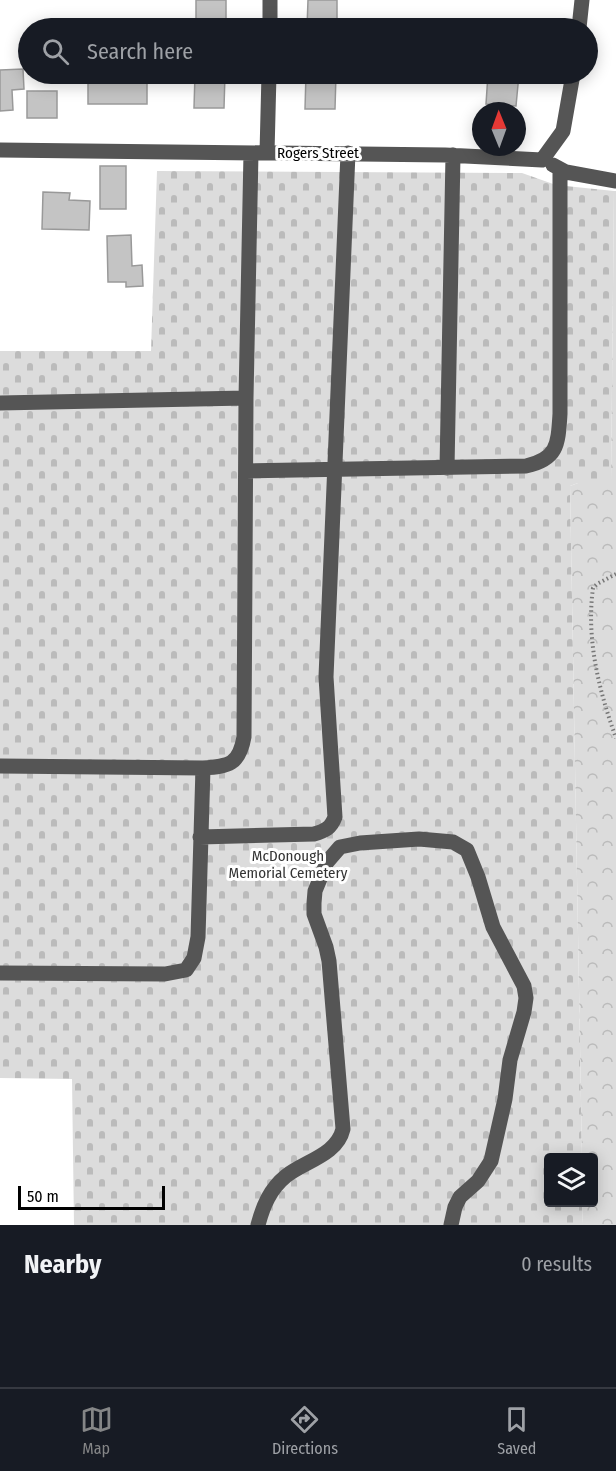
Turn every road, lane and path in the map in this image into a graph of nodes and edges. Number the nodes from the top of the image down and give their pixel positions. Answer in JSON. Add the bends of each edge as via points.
{"nodes":[{"id":1,"x":270,"y":0,"type":"edge"},
{"id":2,"x":582,"y":0,"type":"edge"},
{"id":3,"x":270,"y":18,"type":"edge"},
{"id":4,"x":580,"y":18,"type":"edge"},
{"id":5,"x":269,"y":84,"type":"edge"},
{"id":6,"x":571,"y":84,"type":"edge"},
{"id":7,"x":2,"y":150,"type":"edge"},
{"id":8,"x":251,"y":153,"type":"junction"},
{"id":9,"x":267,"y":153,"type":"junction"},
{"id":10,"x":348,"y":153,"type":"junction"},
{"id":11,"x":453,"y":155,"type":"junction"},
{"id":12,"x":542,"y":160,"type":"junction"},
{"id":13,"x":560,"y":169,"type":"junction"},
{"id":14,"x":616,"y":182,"type":"edge"},
{"id":15,"x":246,"y":398,"type":"junction"},
{"id":16,"x":0,"y":404,"type":"edge"},
{"id":17,"x":447,"y":468,"type":"junction"},
{"id":18,"x":335,"y":470,"type":"junction"},
{"id":19,"x":246,"y":471,"type":"junction"},
{"id":20,"x":616,"y":574,"type":"edge"},
{"id":21,"x":616,"y":738,"type":"edge"},
{"id":22,"x":0,"y":766,"type":"edge"},
{"id":23,"x":202,"y":768,"type":"junction"},
{"id":24,"x":332,"y":826,"type":"junction"},
{"id":25,"x":200,"y":837,"type":"junction"},
{"id":26,"x":345,"y":844,"type":"junction"},
{"id":27,"x":0,"y":973,"type":"edge"},
{"id":28,"x":258,"y":1225,"type":"edge"},
{"id":29,"x":451,"y":1225,"type":"edge"}],
"edges":[{"from":1,"to":3,"type":"street"},
{"from":2,"to":4,"type":"street"},
{"from":5,"to":9,"type":"street"},
{"from":6,"to":12,"type":"street","via":[[563,131]]},
{"from":7,"to":8,"type":"street","name":"Rogers Street"},
{"from":8,"to":9,"type":"street","name":"Rogers Street"},
{"from":8,"to":15,"type":"street"},
{"from":9,"to":10,"type":"street","name":"Rogers Street"},
{"from":10,"to":11,"type":"street","name":"Rogers Street"},
{"from":10,"to":18,"type":"street"},
{"from":11,"to":12,"type":"street","name":"Rogers Street"},
{"from":11,"to":17,"type":"street"},
{"from":12,"to":13,"type":"street"},
{"from":13,"to":14,"type":"street"},
{"from":13,"to":17,"type":"street","via":[[561,414],[556,445],[541,463]]},
{"from":15,"to":16,"type":"street"},
{"from":15,"to":19,"type":"street"},
{"from":17,"to":18,"type":"street"},
{"from":18,"to":19,"type":"street"},
{"from":18,"to":24,"type":"street","via":[[326,677],[335,806]]},
{"from":19,"to":23,"type":"street","via":[[244,737],[239,756],[232,763]]},
{"from":20,"to":21,"type":"path","via":[[593,588],[591,624],[596,672]]},
{"from":22,"to":23,"type":"street"},
{"from":23,"to":25,"type":"street"},
{"from":24,"to":25,"type":"street","via":[[314,834]]},
{"from":24,"to":26,"type":"street"},
{"from":25,"to":27,"type":"street","via":[[198,937],[194,958],[186,970],[165,974]]},
{"from":26,"to":28,"type":"street","via":[[327,862],[314,903],[328,961],[343,1129],[329,1150],[284,1177],[264,1205]]},
{"from":26,"to":29,"type":"street","via":[[419,839],[461,845],[471,858],[498,940],[524,986],[524,1012],[512,1048],[491,1161],[478,1181],[460,1197]]}]}
